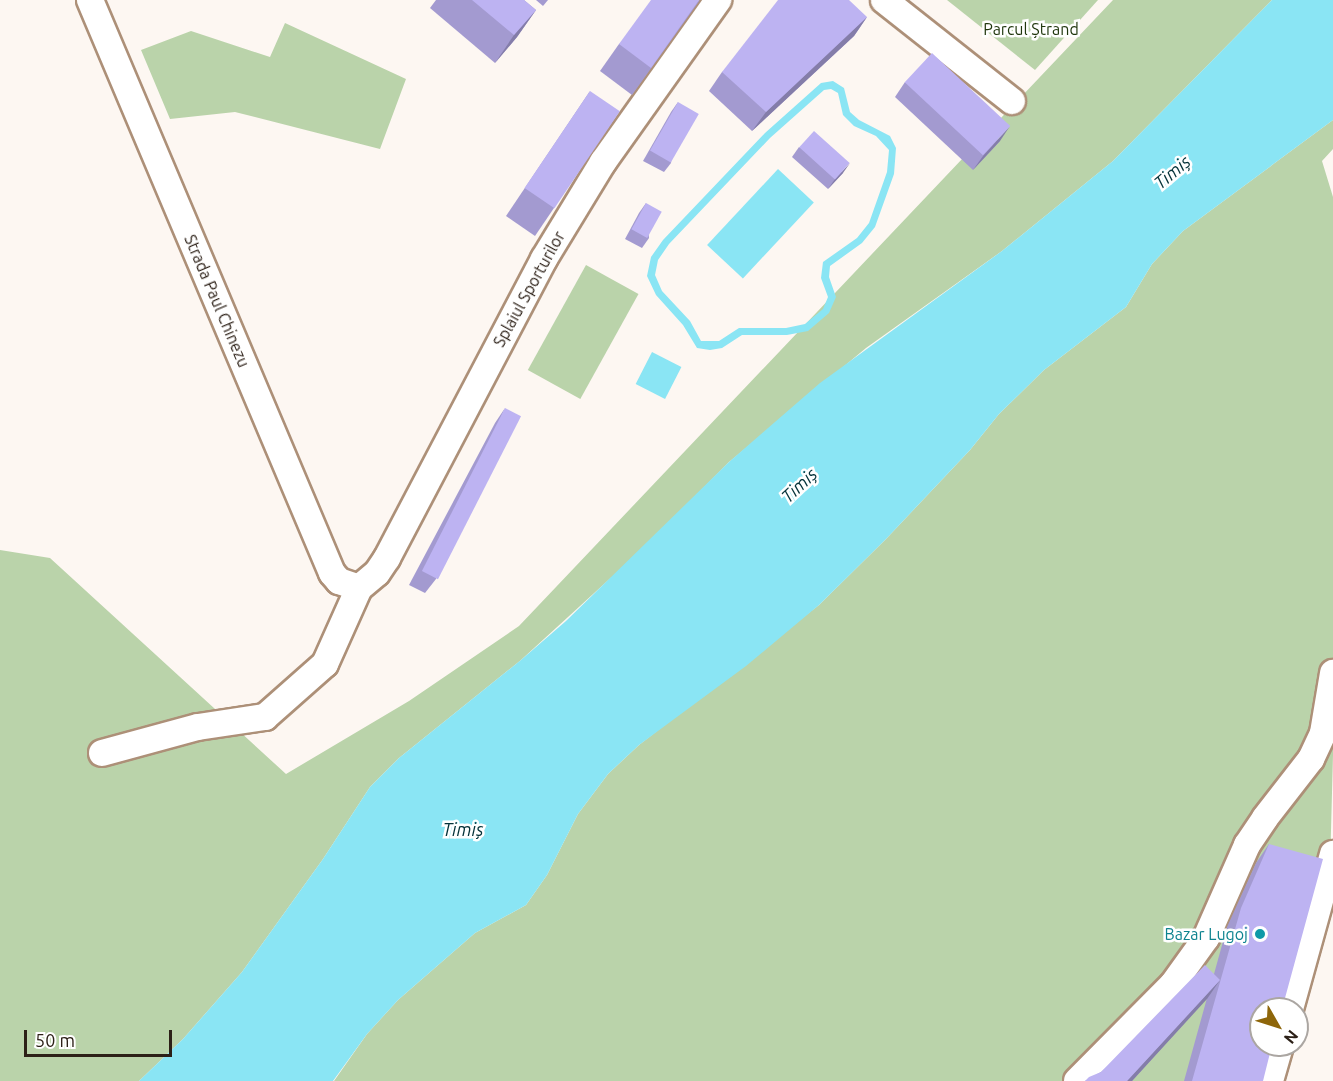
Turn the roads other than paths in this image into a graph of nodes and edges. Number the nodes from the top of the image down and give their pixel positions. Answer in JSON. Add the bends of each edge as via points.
{"nodes":[{"id":1,"x":718,"y":0,"type":"edge"},
{"id":2,"x":884,"y":0,"type":"edge"},
{"id":3,"x":93,"y":1,"type":"edge"},
{"id":4,"x":1012,"y":101,"type":"dead end"},
{"id":5,"x":359,"y":588,"type":"junction"},
{"id":6,"x":1333,"y":673,"type":"edge"},
{"id":7,"x":1328,"y":734,"type":"edge"},
{"id":8,"x":102,"y":753,"type":"dead end"},
{"id":9,"x":1324,"y":861,"type":"edge"},
{"id":10,"x":1293,"y":997,"type":"edge"},
{"id":11,"x":1277,"y":1057,"type":"edge"},
{"id":12,"x":1077,"y":1081,"type":"edge"},
{"id":13,"x":1270,"y":1081,"type":"edge"}],
"edges":[{"from":1,"to":5,"type":"street","name":"Splaiul Sporturilor","via":[[603,162],[544,259],[387,558]]},
{"from":2,"to":4,"type":"street"},
{"from":3,"to":5,"type":"street","name":"Strada Paul Chinezu","via":[[332,573],[339,581]]},
{"from":5,"to":8,"type":"street","via":[[325,664],[265,717],[198,727]]},
{"from":6,"to":7,"type":"street"},
{"from":7,"to":12,"type":"street","via":[[1265,818],[1257,848],[1190,964]]},
{"from":9,"to":10,"type":"street"},
{"from":11,"to":13,"type":"street"}]}
